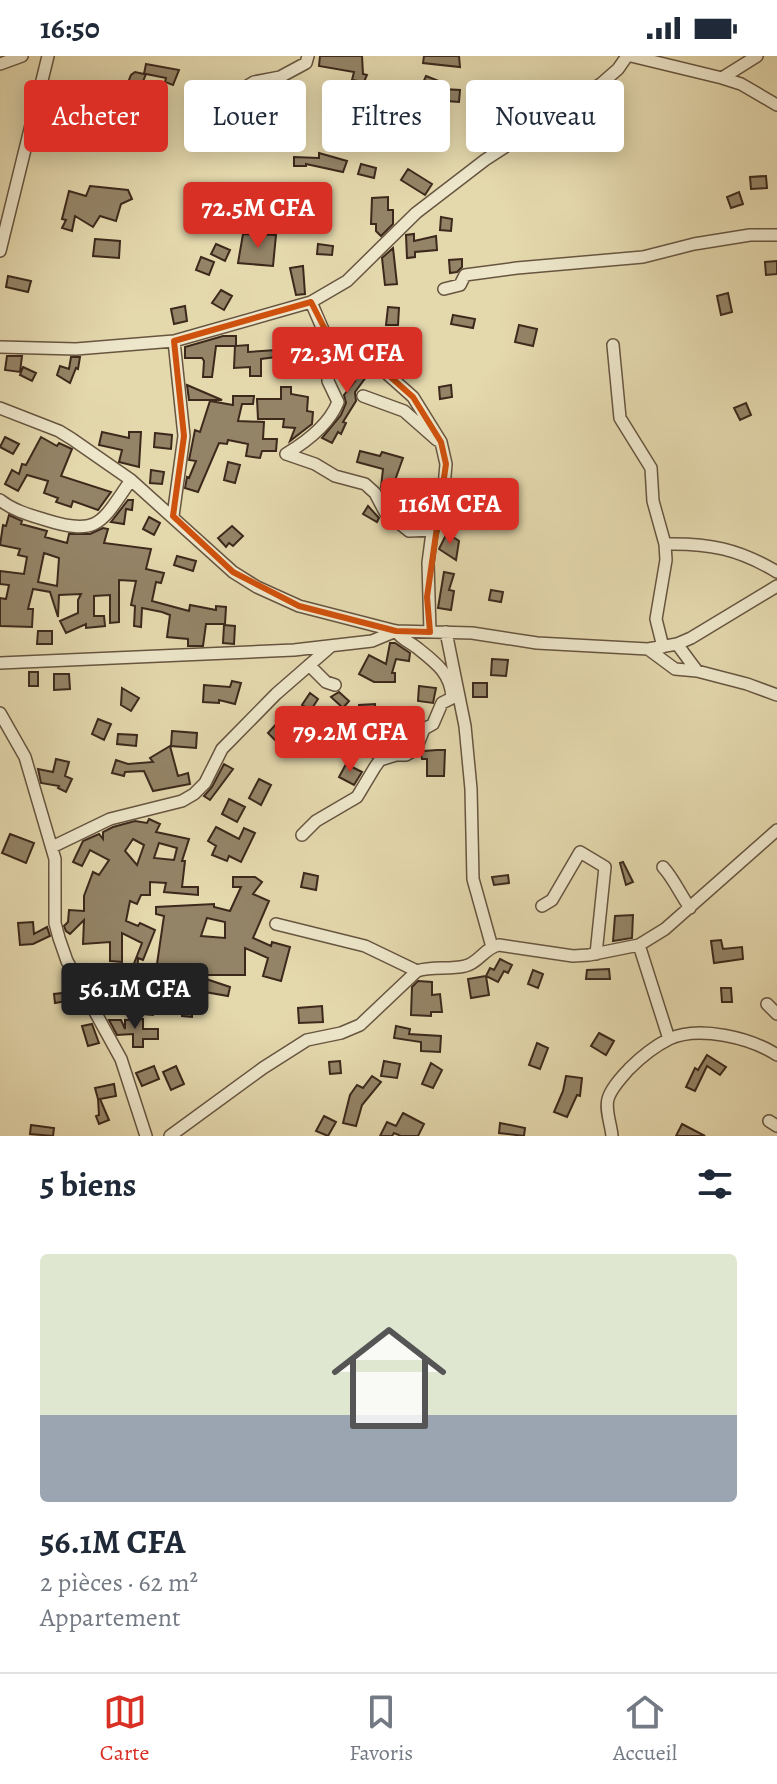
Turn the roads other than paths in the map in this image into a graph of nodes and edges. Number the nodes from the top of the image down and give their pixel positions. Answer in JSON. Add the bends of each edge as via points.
{"nodes":[{"id":1,"x":22,"y":56,"type":"edge"},
{"id":2,"x":48,"y":56,"type":"edge"},
{"id":3,"x":308,"y":56,"type":"edge"},
{"id":4,"x":629,"y":56,"type":"edge"},
{"id":5,"x":757,"y":56,"type":"edge"},
{"id":6,"x":0,"y":64,"type":"edge"},
{"id":7,"x":722,"y":78,"type":"junction"},
{"id":8,"x":264,"y":80,"type":"edge"},
{"id":9,"x":777,"y":105,"type":"edge"},
{"id":10,"x":777,"y":235,"type":"edge"},
{"id":11,"x":0,"y":251,"type":"edge"},
{"id":12,"x":444,"y":289,"type":"dead end"},
{"id":13,"x":311,"y":302,"type":"junction"},
{"id":14,"x":324,"y":334,"type":"junction"},
{"id":15,"x":174,"y":341,"type":"junction"},
{"id":16,"x":613,"y":345,"type":"dead end"},
{"id":17,"x":0,"y":347,"type":"edge"},
{"id":18,"x":363,"y":396,"type":"dead end"},
{"id":19,"x":0,"y":408,"type":"edge"},
{"id":20,"x":441,"y":442,"type":"junction"},
{"id":21,"x":131,"y":480,"type":"junction"},
{"id":22,"x":0,"y":500,"type":"edge"},
{"id":23,"x":173,"y":516,"type":"junction"},
{"id":24,"x":433,"y":530,"type":"junction"},
{"id":25,"x":665,"y":544,"type":"junction"},
{"id":26,"x":777,"y":572,"type":"edge"},
{"id":27,"x":777,"y":586,"type":"edge"},
{"id":28,"x":396,"y":631,"type":"junction"},
{"id":29,"x":430,"y":632,"type":"junction"},
{"id":30,"x":446,"y":632,"type":"junction"},
{"id":31,"x":677,"y":644,"type":"junction"},
{"id":32,"x":331,"y":646,"type":"junction"},
{"id":33,"x":663,"y":647,"type":"junction"},
{"id":34,"x":648,"y":649,"type":"junction"},
{"id":35,"x":0,"y":663,"type":"edge"},
{"id":36,"x":309,"y":665,"type":"junction"},
{"id":37,"x":697,"y":671,"type":"junction"},
{"id":38,"x":335,"y":685,"type":"dead end"},
{"id":39,"x":777,"y":695,"type":"edge"},
{"id":40,"x":0,"y":713,"type":"edge"},
{"id":41,"x":357,"y":724,"type":"dead end"},
{"id":42,"x":396,"y":755,"type":"junction"},
{"id":43,"x":777,"y":830,"type":"edge"},
{"id":44,"x":302,"y":835,"type":"dead end"},
{"id":45,"x":52,"y":847,"type":"junction"},
{"id":46,"x":663,"y":867,"type":"dead end"},
{"id":47,"x":542,"y":906,"type":"dead end"},
{"id":48,"x":690,"y":908,"type":"junction"},
{"id":49,"x":276,"y":924,"type":"dead end"},
{"id":50,"x":639,"y":945,"type":"junction"},
{"id":51,"x":492,"y":947,"type":"junction"},
{"id":52,"x":596,"y":954,"type":"junction"},
{"id":53,"x":417,"y":971,"type":"junction"},
{"id":54,"x":767,"y":1004,"type":"dead end"},
{"id":55,"x":777,"y":1014,"type":"edge"},
{"id":56,"x":669,"y":1039,"type":"junction"},
{"id":57,"x":777,"y":1055,"type":"edge"},
{"id":58,"x":146,"y":1136,"type":"edge"},
{"id":59,"x":170,"y":1136,"type":"edge"},
{"id":60,"x":612,"y":1136,"type":"edge"}],
"edges":[{"from":1,"to":6,"type":"street"},
{"from":2,"to":11,"type":"street"},
{"from":3,"to":8,"type":"street","via":[[306,63]]},
{"from":4,"to":7,"type":"street"},
{"from":4,"to":13,"type":"street","via":[[602,83],[416,213],[347,281]]},
{"from":5,"to":7,"type":"street"},
{"from":7,"to":9,"type":"street"},
{"from":10,"to":12,"type":"street","via":[[694,244],[643,257],[465,275],[460,285]]},
{"from":13,"to":14,"type":"street"},
{"from":13,"to":15,"type":"street"},
{"from":14,"to":20,"type":"street","via":[[385,372],[413,397]]},
{"from":14,"to":24,"type":"street","via":[[320,344],[338,402],[328,420],[286,454],[365,484],[385,512],[409,531]]},
{"from":15,"to":17,"type":"street","via":[[76,349]]},
{"from":15,"to":23,"type":"street","via":[[184,436]]},
{"from":16,"to":25,"type":"street","via":[[620,418],[651,468],[653,501]]},
{"from":18,"to":20,"type":"street","via":[[404,411]]},
{"from":19,"to":21,"type":"street","via":[[59,431]]},
{"from":20,"to":24,"type":"street","via":[[444,487]]},
{"from":21,"to":22,"type":"street","via":[[107,513],[88,527],[67,526],[12,509]]},
{"from":21,"to":23,"type":"street"},
{"from":23,"to":28,"type":"street","via":[[233,572],[257,587],[299,606]]},
{"from":24,"to":29,"type":"street","via":[[428,563]]},
{"from":25,"to":26,"type":"street","via":[[723,548]]},
{"from":25,"to":33,"type":"street","via":[[656,619]]},
{"from":27,"to":31,"type":"street"},
{"from":28,"to":29,"type":"street"},
{"from":28,"to":32,"type":"street","via":[[372,641]]},
{"from":28,"to":42,"type":"street","via":[[449,676],[452,698],[442,703],[416,749]]},
{"from":29,"to":30,"type":"street"},
{"from":30,"to":34,"type":"street"},
{"from":30,"to":51,"type":"street","via":[[465,726],[473,879]]},
{"from":31,"to":33,"type":"street"},
{"from":31,"to":37,"type":"street"},
{"from":32,"to":35,"type":"street"},
{"from":32,"to":36,"type":"street"},
{"from":33,"to":34,"type":"street"},
{"from":34,"to":37,"type":"street","via":[[675,669]]},
{"from":36,"to":38,"type":"street"},
{"from":36,"to":45,"type":"street","via":[[222,749],[194,794],[110,819]]},
{"from":37,"to":39,"type":"street"},
{"from":40,"to":45,"type":"street","via":[[25,757]]},
{"from":41,"to":42,"type":"street","via":[[358,749]]},
{"from":42,"to":44,"type":"street","via":[[380,760],[357,797]]},
{"from":43,"to":48,"type":"street"},
{"from":45,"to":58,"type":"street","via":[[59,938],[121,1059]]},
{"from":46,"to":48,"type":"street"},
{"from":47,"to":52,"type":"street","via":[[552,900],[580,852],[605,867]]},
{"from":48,"to":50,"type":"street"},
{"from":49,"to":53,"type":"street","via":[[365,946]]},
{"from":50,"to":52,"type":"street"},
{"from":50,"to":56,"type":"street"},
{"from":51,"to":52,"type":"street"},
{"from":51,"to":53,"type":"street","via":[[465,966]]},
{"from":53,"to":59,"type":"street","via":[[360,1025],[307,1040]]},
{"from":54,"to":55,"type":"street"},
{"from":56,"to":57,"type":"street","via":[[694,1034],[736,1037]]},
{"from":56,"to":60,"type":"street","via":[[635,1063],[610,1093]]}]}
